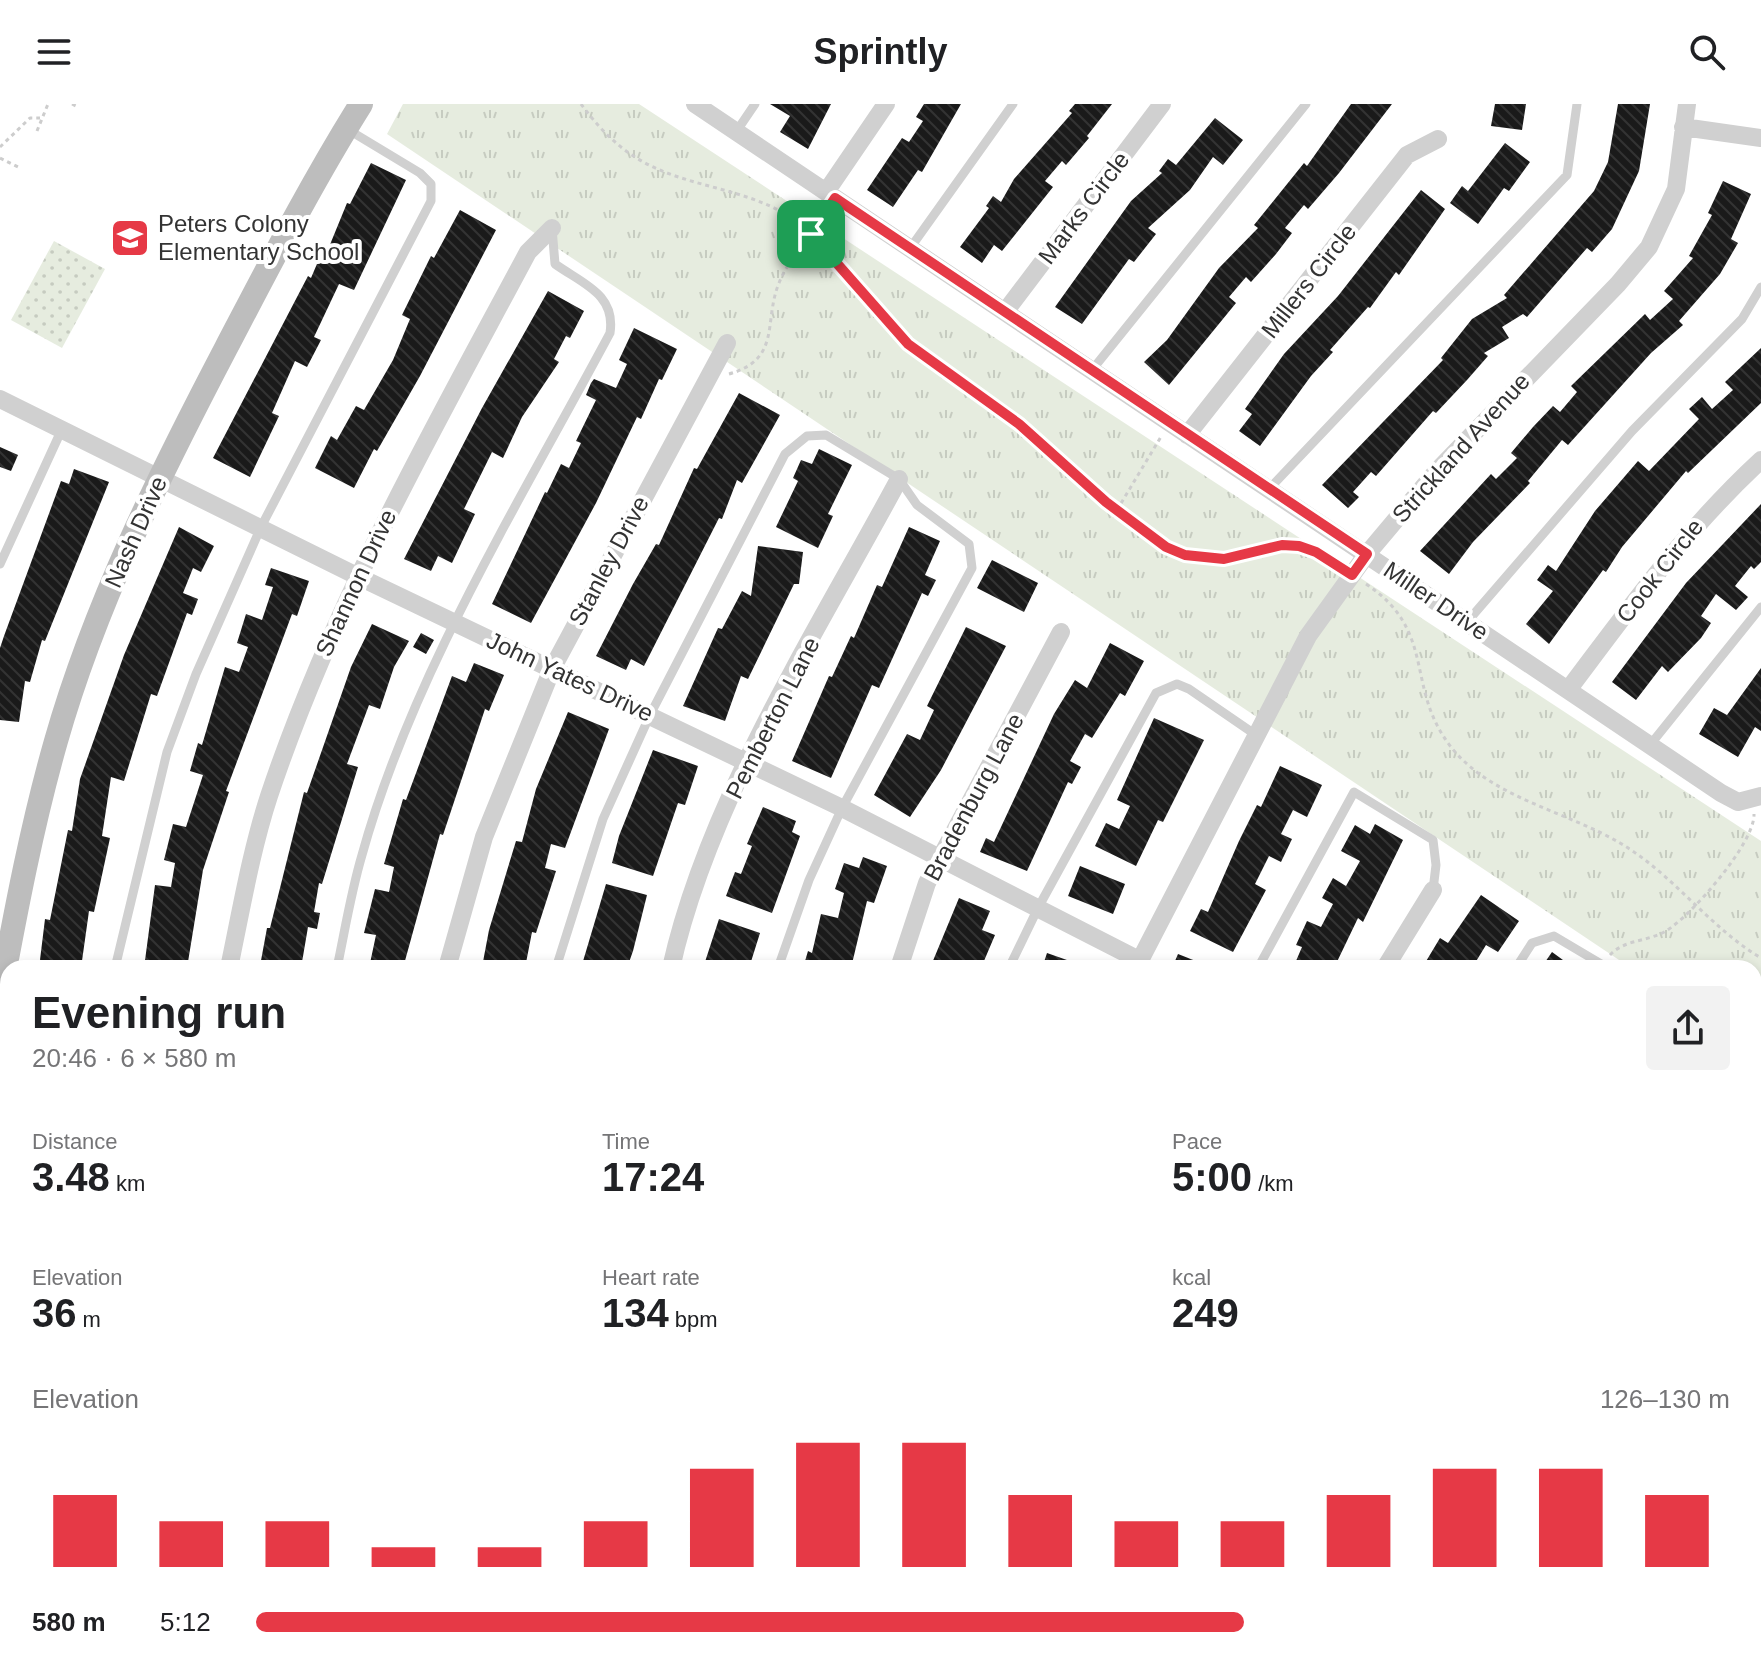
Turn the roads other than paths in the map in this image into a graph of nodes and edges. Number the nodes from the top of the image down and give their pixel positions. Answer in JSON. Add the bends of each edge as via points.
{"nodes":[{"id":1,"x":361,"y":104,"type":"edge"},
{"id":2,"x":695,"y":104,"type":"edge"},
{"id":3,"x":755,"y":104,"type":"edge"},
{"id":4,"x":886,"y":104,"type":"edge"},
{"id":5,"x":1013,"y":104,"type":"edge"},
{"id":6,"x":1162,"y":104,"type":"edge"},
{"id":7,"x":1306,"y":104,"type":"edge"},
{"id":8,"x":1577,"y":104,"type":"edge"},
{"id":9,"x":1687,"y":104,"type":"edge"},
{"id":10,"x":1683,"y":127,"type":"junction"},
{"id":11,"x":346,"y":128,"type":"junction"},
{"id":12,"x":736,"y":132,"type":"junction"},
{"id":13,"x":1761,"y":138,"type":"edge"},
{"id":14,"x":1438,"y":139,"type":"dead end"},
{"id":15,"x":830,"y":195,"type":"junction"},
{"id":16,"x":552,"y":228,"type":"joint"},
{"id":17,"x":911,"y":247,"type":"junction"},
{"id":18,"x":1761,"y":287,"type":"edge"},
{"id":19,"x":1005,"y":312,"type":"junction"},
{"id":20,"x":727,"y":343,"type":"dead end"},
{"id":21,"x":1092,"y":370,"type":"junction"},
{"id":22,"x":0,"y":399,"type":"edge"},
{"id":23,"x":62,"y":429,"type":"junction"},
{"id":24,"x":1187,"y":435,"type":"junction"},
{"id":25,"x":1761,"y":460,"type":"edge"},
{"id":26,"x":159,"y":478,"type":"junction"},
{"id":27,"x":899,"y":479,"type":"junction"},
{"id":28,"x":1269,"y":489,"type":"junction"},
{"id":29,"x":261,"y":527,"type":"junction"},
{"id":30,"x":1367,"y":554,"type":"junction"},
{"id":31,"x":0,"y":564,"type":"edge"},
{"id":32,"x":357,"y":576,"type":"junction"},
{"id":33,"x":1761,"y":607,"type":"edge"},
{"id":34,"x":455,"y":622,"type":"junction"},
{"id":35,"x":1467,"y":622,"type":"junction"},
{"id":36,"x":1061,"y":632,"type":"dead end"},
{"id":37,"x":552,"y":669,"type":"junction"},
{"id":38,"x":1568,"y":690,"type":"junction"},
{"id":39,"x":650,"y":715,"type":"junction"},
{"id":40,"x":1256,"y":735,"type":"junction"},
{"id":41,"x":1650,"y":745,"type":"junction"},
{"id":42,"x":747,"y":763,"type":"junction"},
{"id":43,"x":1751,"y":799,"type":"edge"},
{"id":44,"x":842,"y":808,"type":"junction"},
{"id":45,"x":941,"y":859,"type":"junction"},
{"id":46,"x":1433,"y":890,"type":"joint"},
{"id":47,"x":1038,"y":908,"type":"junction"},
{"id":48,"x":7,"y":960,"type":"edge"},
{"id":49,"x":117,"y":960,"type":"edge"},
{"id":50,"x":231,"y":960,"type":"edge"},
{"id":51,"x":339,"y":960,"type":"edge"},
{"id":52,"x":449,"y":960,"type":"edge"},
{"id":53,"x":559,"y":960,"type":"edge"},
{"id":54,"x":674,"y":960,"type":"edge"},
{"id":55,"x":781,"y":960,"type":"edge"},
{"id":56,"x":902,"y":960,"type":"edge"},
{"id":57,"x":1013,"y":960,"type":"edge"},
{"id":58,"x":1130,"y":960,"type":"edge"},
{"id":59,"x":1139,"y":960,"type":"edge"},
{"id":60,"x":1262,"y":960,"type":"edge"},
{"id":61,"x":1390,"y":960,"type":"edge"},
{"id":62,"x":1521,"y":960,"type":"edge"},
{"id":63,"x":1595,"y":960,"type":"edge"}],
"edges":[{"from":1,"to":11,"type":"street","name":"Nash Drive"},
{"from":2,"to":12,"type":"street","name":"Miller Drive"},
{"from":3,"to":12,"type":"lane"},
{"from":4,"to":15,"type":"street"},
{"from":5,"to":17,"type":"lane"},
{"from":6,"to":19,"type":"street","name":"Marks Circle"},
{"from":7,"to":21,"type":"lane"},
{"from":8,"to":28,"type":"lane","via":[[1567,175]]},
{"from":9,"to":10,"type":"street","name":"Strickland Avenue"},
{"from":10,"to":13,"type":"street"},
{"from":10,"to":30,"type":"street","name":"Strickland Avenue","via":[[1676,189],[1649,247],[1436,472]]},
{"from":11,"to":26,"type":"street","name":"Nash Drive"},
{"from":11,"to":29,"type":"lane","via":[[420,173],[431,184],[431,201]]},
{"from":12,"to":15,"type":"street","name":"Miller Drive"},
{"from":14,"to":24,"type":"street","name":"Millers Circle","via":[[1407,155]]},
{"from":15,"to":17,"type":"street","name":"Miller Drive"},
{"from":16,"to":32,"type":"street","name":"Shannon Drive","via":[[528,252]]},
{"from":16,"to":34,"type":"lane","via":[[555,264],[608,302],[613,316],[610,333]]},
{"from":17,"to":19,"type":"street","name":"Miller Drive"},
{"from":18,"to":35,"type":"lane","via":[[1742,319],[1632,431]]},
{"from":19,"to":21,"type":"street","name":"Miller Drive"},
{"from":20,"to":37,"type":"street","name":"Stanley Drive"},
{"from":21,"to":24,"type":"street","name":"Miller Drive"},
{"from":22,"to":23,"type":"street","name":"John Yates Drive"},
{"from":23,"to":26,"type":"street","name":"John Yates Drive"},
{"from":23,"to":31,"type":"lane"},
{"from":24,"to":28,"type":"street","name":"Miller Drive"},
{"from":25,"to":38,"type":"street","name":"Cook Circle","via":[[1703,516]]},
{"from":26,"to":29,"type":"street","name":"John Yates Drive"},
{"from":26,"to":48,"type":"street","name":"Nash Drive","via":[[114,581],[57,738]]},
{"from":27,"to":39,"type":"lane","via":[[826,435],[807,436],[791,447]]},
{"from":27,"to":42,"type":"street","name":"Pemberton Lane"},
{"from":27,"to":44,"type":"lane","via":[[917,505],[969,544],[972,568]]},
{"from":28,"to":30,"type":"street","name":"Miller Drive"},
{"from":29,"to":32,"type":"street","name":"John Yates Drive"},
{"from":29,"to":49,"type":"lane","via":[[167,752]]},
{"from":30,"to":35,"type":"street","name":"Miller Drive"},
{"from":30,"to":40,"type":"street","name":"Strickland Avenue","via":[[1308,636]]},
{"from":32,"to":34,"type":"street","name":"John Yates Drive"},
{"from":32,"to":50,"type":"street","name":"Shannon Drive","via":[[269,797]]},
{"from":33,"to":41,"type":"lane"},
{"from":34,"to":37,"type":"street","name":"John Yates Drive"},
{"from":34,"to":51,"type":"lane","via":[[391,767],[362,855]]},
{"from":35,"to":38,"type":"street","name":"Miller Drive"},
{"from":36,"to":45,"type":"street","name":"Bradenburg Lane"},
{"from":37,"to":39,"type":"street","name":"John Yates Drive"},
{"from":37,"to":52,"type":"street","name":"Stanley Drive","via":[[484,837]]},
{"from":38,"to":41,"type":"street","name":"Miller Drive"},
{"from":39,"to":42,"type":"street","name":"John Yates Drive"},
{"from":39,"to":53,"type":"lane","via":[[603,819]]},
{"from":40,"to":47,"type":"lane","via":[[1189,689],[1177,684],[1156,693]]},
{"from":40,"to":59,"type":"street","name":"Strickland Avenue"},
{"from":41,"to":43,"type":"street","name":"Miller Drive"},
{"from":42,"to":44,"type":"street","name":"John Yates Drive"},
{"from":42,"to":54,"type":"street","name":"Pemberton Lane","via":[[712,842]]},
{"from":44,"to":45,"type":"street","name":"John Yates Drive"},
{"from":44,"to":55,"type":"lane"},
{"from":45,"to":47,"type":"street","name":"John Yates Drive"},
{"from":45,"to":56,"type":"street","name":"Bradenburg Lane","via":[[927,883]]},
{"from":46,"to":60,"type":"lane","via":[[1433,840],[1354,792]]},
{"from":46,"to":61,"type":"street"},
{"from":47,"to":57,"type":"lane"},
{"from":47,"to":58,"type":"street","name":"John Yates Drive"},
{"from":62,"to":63,"type":"lane","via":[[1532,943],[1554,936]]}]}
